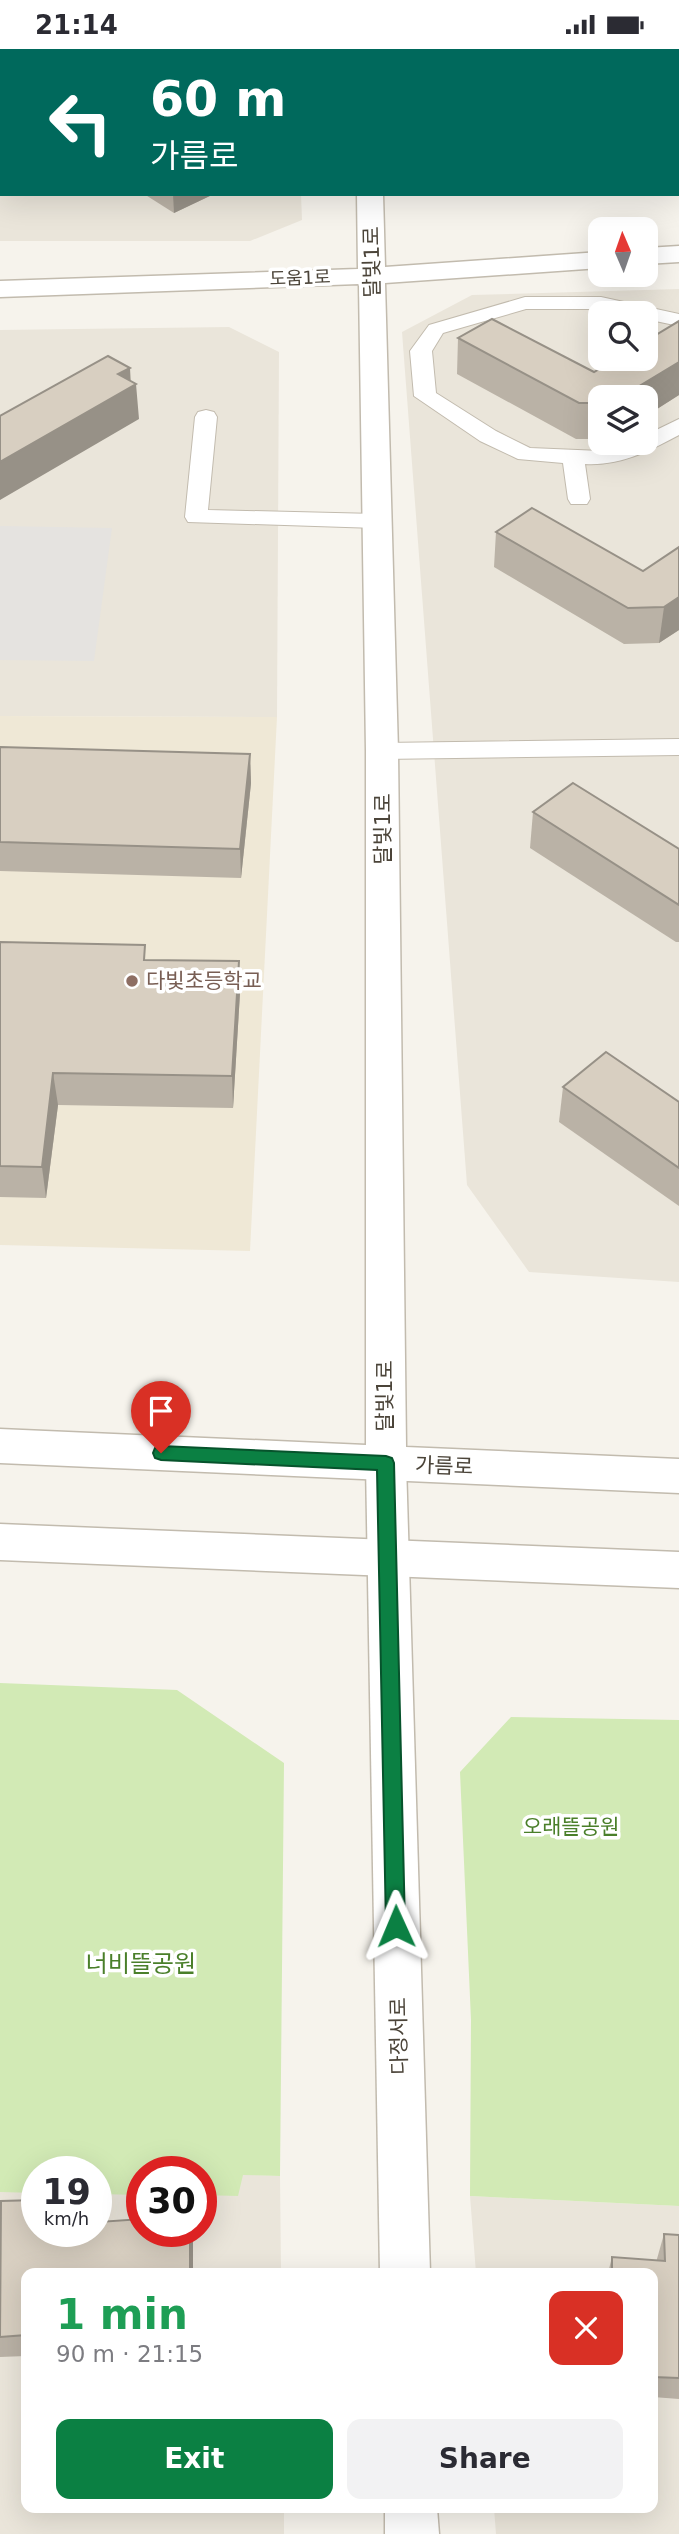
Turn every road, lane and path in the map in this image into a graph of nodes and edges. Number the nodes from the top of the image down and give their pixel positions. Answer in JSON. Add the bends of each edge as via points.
{"nodes":[{"id":1,"x":370,"y":196,"type":"edge"},
{"id":2,"x":679,"y":254,"type":"edge"},
{"id":3,"x":658,"y":255,"type":"edge"},
{"id":4,"x":588,"y":261,"type":"edge"},
{"id":5,"x":373,"y":276,"type":"junction"},
{"id":6,"x":0,"y":289,"type":"edge"},
{"id":7,"x":679,"y":320,"type":"edge"},
{"id":8,"x":206,"y":417,"type":"dead end"},
{"id":9,"x":679,"y":426,"type":"edge"},
{"id":10,"x":573,"y":457,"type":"junction"},
{"id":11,"x":579,"y":499,"type":"dead end"},
{"id":12,"x":376,"y":521,"type":"junction"},
{"id":13,"x":679,"y":747,"type":"edge"},
{"id":14,"x":382,"y":751,"type":"junction"},
{"id":15,"x":0,"y":1446,"type":"edge"},
{"id":16,"x":386,"y":1463,"type":"junction"},
{"id":17,"x":679,"y":1475,"type":"edge"},
{"id":18,"x":0,"y":1542,"type":"edge"},
{"id":19,"x":387,"y":1559,"type":"junction"},
{"id":20,"x":679,"y":1570,"type":"edge"},
{"id":21,"x":405,"y":2268,"type":"edge"},
{"id":22,"x":411,"y":2513,"type":"edge"},
{"id":23,"x":412,"y":2534,"type":"edge"}],
"edges":[{"from":1,"to":5,"type":"street","name":"달빛1로"},
{"from":2,"to":3,"type":"street"},
{"from":4,"to":5,"type":"street","name":"도움1로"},
{"from":5,"to":6,"type":"street","name":"도움1로"},
{"from":5,"to":12,"type":"street","name":"달빛1로"},
{"from":7,"to":10,"type":"lane","via":[[601,303],[525,303],[436,329],[421,351],[425,396],[526,454]]},
{"from":8,"to":12,"type":"lane","via":[[196,517]]},
{"from":9,"to":10,"type":"lane","via":[[631,451],[601,458]]},
{"from":10,"to":11,"type":"lane"},
{"from":12,"to":14,"type":"street","name":"달빛1로"},
{"from":13,"to":14,"type":"lane"},
{"from":14,"to":16,"type":"street","name":"달빛1로"},
{"from":15,"to":16,"type":"street","name":"가름로"},
{"from":16,"to":17,"type":"street","name":"가름로"},
{"from":16,"to":19,"type":"street","name":"다정서로"},
{"from":18,"to":19,"type":"street"},
{"from":19,"to":20,"type":"street"},
{"from":19,"to":21,"type":"street","name":"다정서로"},
{"from":22,"to":23,"type":"street"}]}
